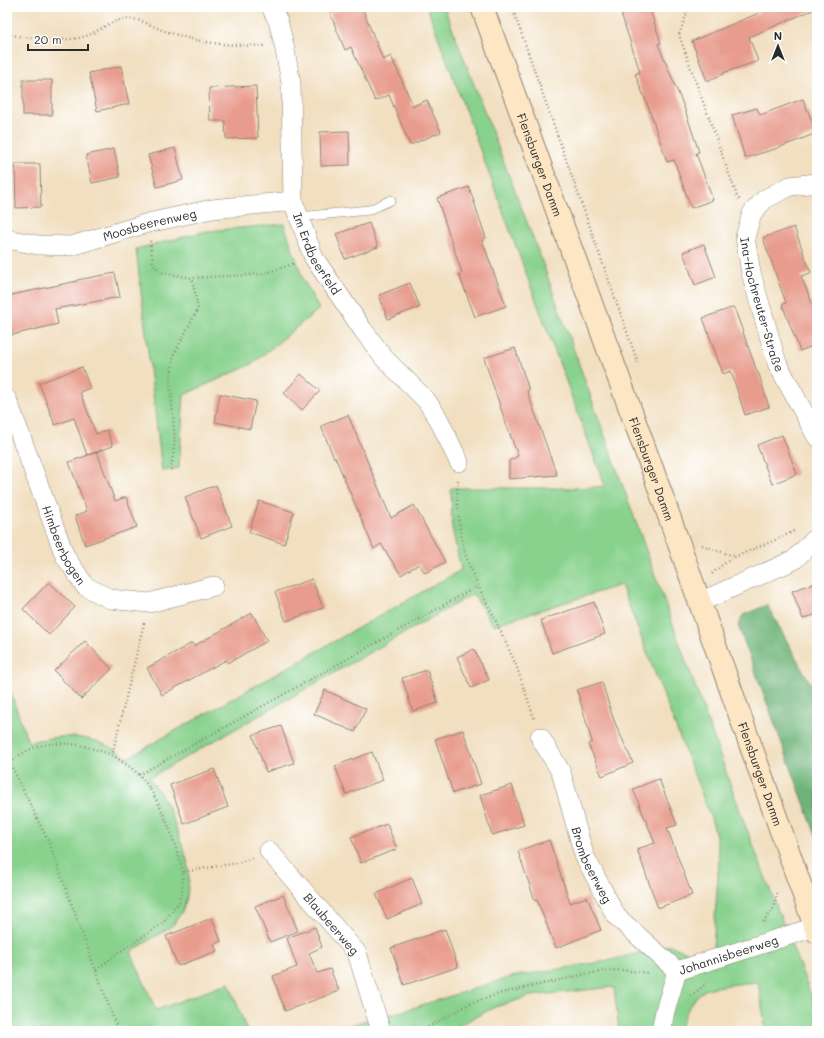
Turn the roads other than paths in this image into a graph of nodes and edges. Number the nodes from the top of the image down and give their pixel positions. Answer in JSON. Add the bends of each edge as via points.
{"nodes":[{"id":1,"x":271,"y":7,"type":"edge"},
{"id":2,"x":482,"y":7,"type":"edge"},
{"id":3,"x":817,"y":183,"type":"edge"},
{"id":4,"x":391,"y":200,"type":"dead end"},
{"id":5,"x":296,"y":209,"type":"junction"},
{"id":6,"x":7,"y":239,"type":"edge"},
{"id":7,"x":7,"y":399,"type":"edge"},
{"id":8,"x":817,"y":437,"type":"edge"},
{"id":9,"x":459,"y":462,"type":"road end"},
{"id":10,"x":817,"y":537,"type":"edge"},
{"id":11,"x":214,"y":586,"type":"dead end"},
{"id":12,"x":700,"y":602,"type":"junction"},
{"id":13,"x":540,"y":737,"type":"road end"},
{"id":14,"x":269,"y":851,"type":"road end"},
{"id":15,"x":816,"y":930,"type":"edge"},
{"id":16,"x":677,"y":971,"type":"junction"},
{"id":17,"x":381,"y":1031,"type":"edge"},
{"id":18,"x":661,"y":1031,"type":"edge"}],
"edges":[{"from":1,"to":5,"type":"street","name":"Im Erdbeerfeld","via":[[278,21],[291,82]]},
{"from":2,"to":12,"type":"street","name":"Flensburger Damm"},
{"from":3,"to":8,"type":"street","name":"Ina-Hochreuter-Straße","via":[[790,186],[765,199],[752,213],[745,237],[751,273],[777,363]]},
{"from":4,"to":5,"type":"lane","via":[[369,210]]},
{"from":5,"to":6,"type":"street","name":"Moosbeerenweg","via":[[212,209],[148,223],[71,246],[38,245]]},
{"from":5,"to":9,"type":"street","name":"Im Erdbeerfeld","via":[[314,258],[384,358],[426,400],[438,418]]},
{"from":7,"to":11,"type":"street","name":"Himbeerbogen","via":[[64,556],[85,586],[110,599],[149,603]]},
{"from":10,"to":12,"type":"street","via":[[794,560]]},
{"from":12,"to":15,"type":"street","name":"Flensburger Damm"},
{"from":13,"to":16,"type":"street","name":"Brombeerweg","via":[[561,772],[584,855],[616,916]]},
{"from":14,"to":17,"type":"street","name":"Blaubeerweg","via":[[357,952]]},
{"from":15,"to":16,"type":"street","name":"Johannisbeerweg"},
{"from":16,"to":18,"type":"street","name":"Johannisbeerweg"}]}
